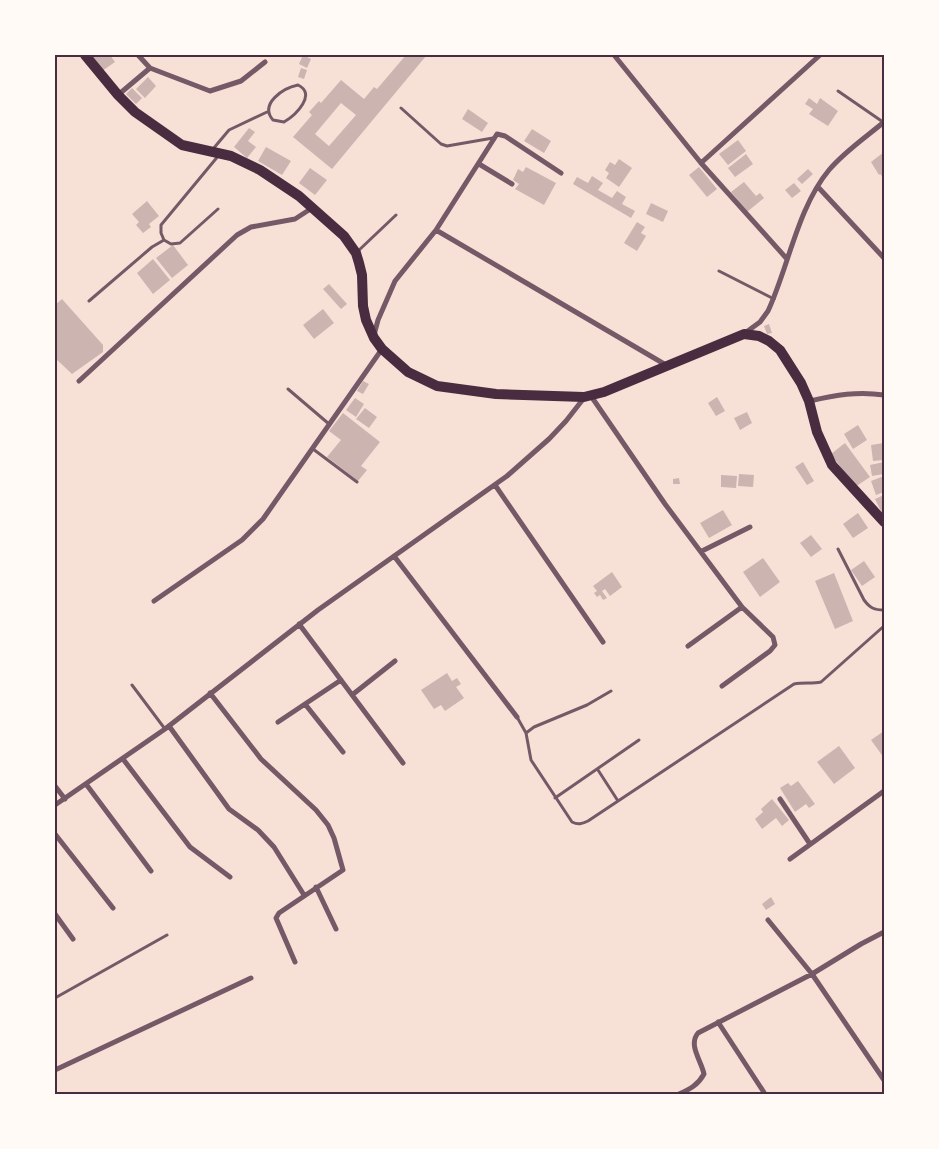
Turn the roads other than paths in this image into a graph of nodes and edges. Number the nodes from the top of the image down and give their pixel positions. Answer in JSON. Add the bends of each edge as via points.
{"nodes":[{"id":1,"x":85,"y":55,"type":"edge"},
{"id":2,"x":138,"y":55,"type":"edge"},
{"id":3,"x":614,"y":55,"type":"edge"},
{"id":4,"x":820,"y":55,"type":"edge"},
{"id":5,"x":264,"y":62,"type":"dead end"},
{"id":6,"x":150,"y":68,"type":"junction"},
{"id":7,"x":838,"y":91,"type":"dead end"},
{"id":8,"x":118,"y":95,"type":"junction"},
{"id":9,"x":401,"y":108,"type":"dead end"},
{"id":10,"x":267,"y":112,"type":"junction"},
{"id":11,"x":884,"y":123,"type":"edge"},
{"id":12,"x":494,"y":138,"type":"junction"},
{"id":13,"x":216,"y":152,"type":"junction"},
{"id":14,"x":701,"y":163,"type":"junction"},
{"id":15,"x":479,"y":164,"type":"junction"},
{"id":16,"x":561,"y":173,"type":"dead end"},
{"id":17,"x":512,"y":184,"type":"dead end"},
{"id":18,"x":818,"y":187,"type":"junction"},
{"id":19,"x":312,"y":208,"type":"junction"},
{"id":20,"x":218,"y":209,"type":"dead end"},
{"id":21,"x":396,"y":215,"type":"dead end"},
{"id":22,"x":436,"y":230,"type":"junction"},
{"id":23,"x":164,"y":240,"type":"junction"},
{"id":24,"x":356,"y":253,"type":"junction"},
{"id":25,"x":884,"y":258,"type":"edge"},
{"id":26,"x":787,"y":259,"type":"junction"},
{"id":27,"x":719,"y":271,"type":"dead end"},
{"id":28,"x":774,"y":299,"type":"junction"},
{"id":29,"x":89,"y":301,"type":"dead end"},
{"id":30,"x":744,"y":334,"type":"junction"},
{"id":31,"x":374,"y":338,"type":"junction"},
{"id":32,"x":382,"y":349,"type":"junction"},
{"id":33,"x":668,"y":366,"type":"junction"},
{"id":34,"x":79,"y":381,"type":"dead end"},
{"id":35,"x":288,"y":388,"type":"dead end"},
{"id":36,"x":884,"y":394,"type":"edge"},
{"id":37,"x":588,"y":397,"type":"junction"},
{"id":38,"x":809,"y":401,"type":"junction"},
{"id":39,"x":329,"y":425,"type":"junction"},
{"id":40,"x":312,"y":449,"type":"junction"},
{"id":41,"x":358,"y":482,"type":"dead end"},
{"id":42,"x":495,"y":485,"type":"junction"},
{"id":43,"x":884,"y":522,"type":"edge"},
{"id":44,"x":750,"y":527,"type":"dead end"},
{"id":45,"x":838,"y":549,"type":"dead end"},
{"id":46,"x":702,"y":551,"type":"junction"},
{"id":47,"x":394,"y":556,"type":"junction"},
{"id":48,"x":154,"y":601,"type":"dead end"},
{"id":49,"x":742,"y":607,"type":"junction"},
{"id":50,"x":884,"y":610,"type":"edge"},
{"id":51,"x":299,"y":624,"type":"junction"},
{"id":52,"x":884,"y":626,"type":"edge"},
{"id":53,"x":603,"y":642,"type":"dead end"},
{"id":54,"x":688,"y":646,"type":"dead end"},
{"id":55,"x":395,"y":661,"type":"dead end"},
{"id":56,"x":341,"y":680,"type":"junction"},
{"id":57,"x":132,"y":685,"type":"dead end"},
{"id":58,"x":722,"y":686,"type":"dead end"},
{"id":59,"x":611,"y":691,"type":"dead end"},
{"id":60,"x":210,"y":693,"type":"junction"},
{"id":61,"x":352,"y":695,"type":"junction"},
{"id":62,"x":305,"y":704,"type":"junction"},
{"id":63,"x":517,"y":717,"type":"joint"},
{"id":64,"x":278,"y":722,"type":"dead end"},
{"id":65,"x":167,"y":727,"type":"junction"},
{"id":66,"x":526,"y":733,"type":"junction"},
{"id":67,"x":639,"y":740,"type":"dead end"},
{"id":68,"x":343,"y":752,"type":"dead end"},
{"id":69,"x":123,"y":758,"type":"junction"},
{"id":70,"x":403,"y":763,"type":"dead end"},
{"id":71,"x":598,"y":770,"type":"junction"},
{"id":72,"x":86,"y":784,"type":"junction"},
{"id":73,"x":55,"y":786,"type":"edge"},
{"id":74,"x":884,"y":791,"type":"edge"},
{"id":75,"x":555,"y":798,"type":"junction"},
{"id":76,"x":65,"y":799,"type":"junction"},
{"id":77,"x":780,"y":799,"type":"dead end"},
{"id":78,"x":618,"y":801,"type":"junction"},
{"id":79,"x":55,"y":805,"type":"edge"},
{"id":80,"x":55,"y":834,"type":"edge"},
{"id":81,"x":810,"y":844,"type":"junction"},
{"id":82,"x":790,"y":860,"type":"dead end"},
{"id":83,"x":150,"y":871,"type":"dead end"},
{"id":84,"x":230,"y":877,"type":"dead end"},
{"id":85,"x":316,"y":887,"type":"junction"},
{"id":86,"x":304,"y":895,"type":"junction"},
{"id":87,"x":112,"y":908,"type":"dead end"},
{"id":88,"x":55,"y":914,"type":"edge"},
{"id":89,"x":768,"y":920,"type":"dead end"},
{"id":90,"x":336,"y":929,"type":"dead end"},
{"id":91,"x":884,"y":932,"type":"edge"},
{"id":92,"x":166,"y":935,"type":"dead end"},
{"id":93,"x":73,"y":939,"type":"dead end"},
{"id":94,"x":295,"y":962,"type":"dead end"},
{"id":95,"x":812,"y":974,"type":"junction"},
{"id":96,"x":251,"y":978,"type":"dead end"},
{"id":97,"x":55,"y":998,"type":"edge"},
{"id":98,"x":718,"y":1022,"type":"junction"},
{"id":99,"x":55,"y":1070,"type":"edge"},
{"id":100,"x":884,"y":1080,"type":"edge"},
{"id":101,"x":679,"y":1094,"type":"edge"},
{"id":102,"x":765,"y":1094,"type":"edge"}],
"edges":[{"from":1,"to":8,"type":"main road"},
{"from":2,"to":6,"type":"street"},
{"from":3,"to":14,"type":"street"},
{"from":4,"to":14,"type":"street"},
{"from":5,"to":6,"type":"street","via":[[241,81],[210,91]]},
{"from":6,"to":8,"type":"street"},
{"from":7,"to":11,"type":"lane"},
{"from":8,"to":13,"type":"main road","via":[[182,145]]},
{"from":9,"to":12,"type":"lane","via":[[447,146]]},
{"from":10,"to":10,"type":"lane","via":[[272,100],[292,86],[303,87],[307,93],[302,105],[284,122],[273,120]]},
{"from":10,"to":13,"type":"lane","via":[[229,130]]},
{"from":11,"to":18,"type":"street","via":[[830,169]]},
{"from":12,"to":15,"type":"street"},
{"from":12,"to":16,"type":"street","via":[[497,134],[505,136]]},
{"from":13,"to":19,"type":"main road","via":[[260,170],[290,188]]},
{"from":13,"to":23,"type":"lane","via":[[161,225]]},
{"from":14,"to":26,"type":"street"},
{"from":15,"to":17,"type":"street"},
{"from":15,"to":22,"type":"street"},
{"from":18,"to":25,"type":"street"},
{"from":18,"to":26,"type":"street"},
{"from":19,"to":24,"type":"main road","via":[[344,236]]},
{"from":19,"to":34,"type":"street","via":[[295,219],[251,227],[237,235]]},
{"from":20,"to":23,"type":"lane","via":[[180,243],[171,244]]},
{"from":21,"to":24,"type":"lane"},
{"from":22,"to":31,"type":"street","via":[[395,280]]},
{"from":22,"to":33,"type":"street"},
{"from":23,"to":29,"type":"lane"},
{"from":24,"to":31,"type":"main road","via":[[362,275],[363,306]]},
{"from":26,"to":28,"type":"street"},
{"from":27,"to":28,"type":"lane"},
{"from":28,"to":30,"type":"street","via":[[760,322]]},
{"from":30,"to":33,"type":"main road"},
{"from":30,"to":38,"type":"main road","via":[[759,336],[780,350]]},
{"from":31,"to":32,"type":"main road"},
{"from":32,"to":37,"type":"main road","via":[[408,372],[437,386],[496,394]]},
{"from":32,"to":39,"type":"street"},
{"from":33,"to":37,"type":"main road"},
{"from":35,"to":39,"type":"lane"},
{"from":36,"to":38,"type":"street","via":[[838,394]]},
{"from":37,"to":42,"type":"street","via":[[549,439]]},
{"from":37,"to":46,"type":"street"},
{"from":38,"to":43,"type":"main road","via":[[817,432],[832,465]]},
{"from":39,"to":40,"type":"street"},
{"from":40,"to":41,"type":"lane"},
{"from":40,"to":48,"type":"street","via":[[254,529]]},
{"from":42,"to":47,"type":"street"},
{"from":42,"to":53,"type":"street"},
{"from":44,"to":46,"type":"street"},
{"from":45,"to":50,"type":"lane","via":[[864,600],[875,610]]},
{"from":46,"to":49,"type":"street"},
{"from":47,"to":51,"type":"street"},
{"from":47,"to":63,"type":"street"},
{"from":49,"to":54,"type":"street"},
{"from":49,"to":58,"type":"street","via":[[773,637],[775,645]]},
{"from":51,"to":56,"type":"street"},
{"from":51,"to":60,"type":"street"},
{"from":52,"to":78,"type":"lane","via":[[822,682],[794,684]]},
{"from":55,"to":61,"type":"street"},
{"from":56,"to":61,"type":"street"},
{"from":56,"to":62,"type":"street"},
{"from":57,"to":65,"type":"lane"},
{"from":59,"to":66,"type":"lane"},
{"from":60,"to":65,"type":"street"},
{"from":60,"to":85,"type":"street","via":[[261,759],[328,825],[343,870]]},
{"from":61,"to":70,"type":"street"},
{"from":62,"to":64,"type":"street"},
{"from":62,"to":68,"type":"street"},
{"from":63,"to":66,"type":"lane"},
{"from":65,"to":69,"type":"street"},
{"from":65,"to":86,"type":"street","via":[[229,809],[258,830],[274,847]]},
{"from":66,"to":75,"type":"lane","via":[[531,760]]},
{"from":67,"to":71,"type":"lane"},
{"from":69,"to":72,"type":"street"},
{"from":69,"to":84,"type":"street","via":[[190,847]]},
{"from":71,"to":75,"type":"lane"},
{"from":71,"to":78,"type":"lane"},
{"from":72,"to":76,"type":"street"},
{"from":72,"to":83,"type":"street"},
{"from":73,"to":76,"type":"street"},
{"from":74,"to":81,"type":"street"},
{"from":75,"to":78,"type":"lane","via":[[576,824],[584,824]]},
{"from":76,"to":79,"type":"street"},
{"from":77,"to":81,"type":"street"},
{"from":80,"to":87,"type":"street"},
{"from":81,"to":82,"type":"street"},
{"from":85,"to":86,"type":"street"},
{"from":85,"to":90,"type":"street"},
{"from":86,"to":94,"type":"street","via":[[276,918]]},
{"from":88,"to":93,"type":"street"},
{"from":89,"to":95,"type":"street"},
{"from":91,"to":95,"type":"street"},
{"from":92,"to":97,"type":"lane"},
{"from":95,"to":98,"type":"street"},
{"from":95,"to":100,"type":"street"},
{"from":96,"to":99,"type":"street"},
{"from":98,"to":101,"type":"street","via":[[694,1038],[704,1074],[693,1087]]},
{"from":98,"to":102,"type":"street"}]}
